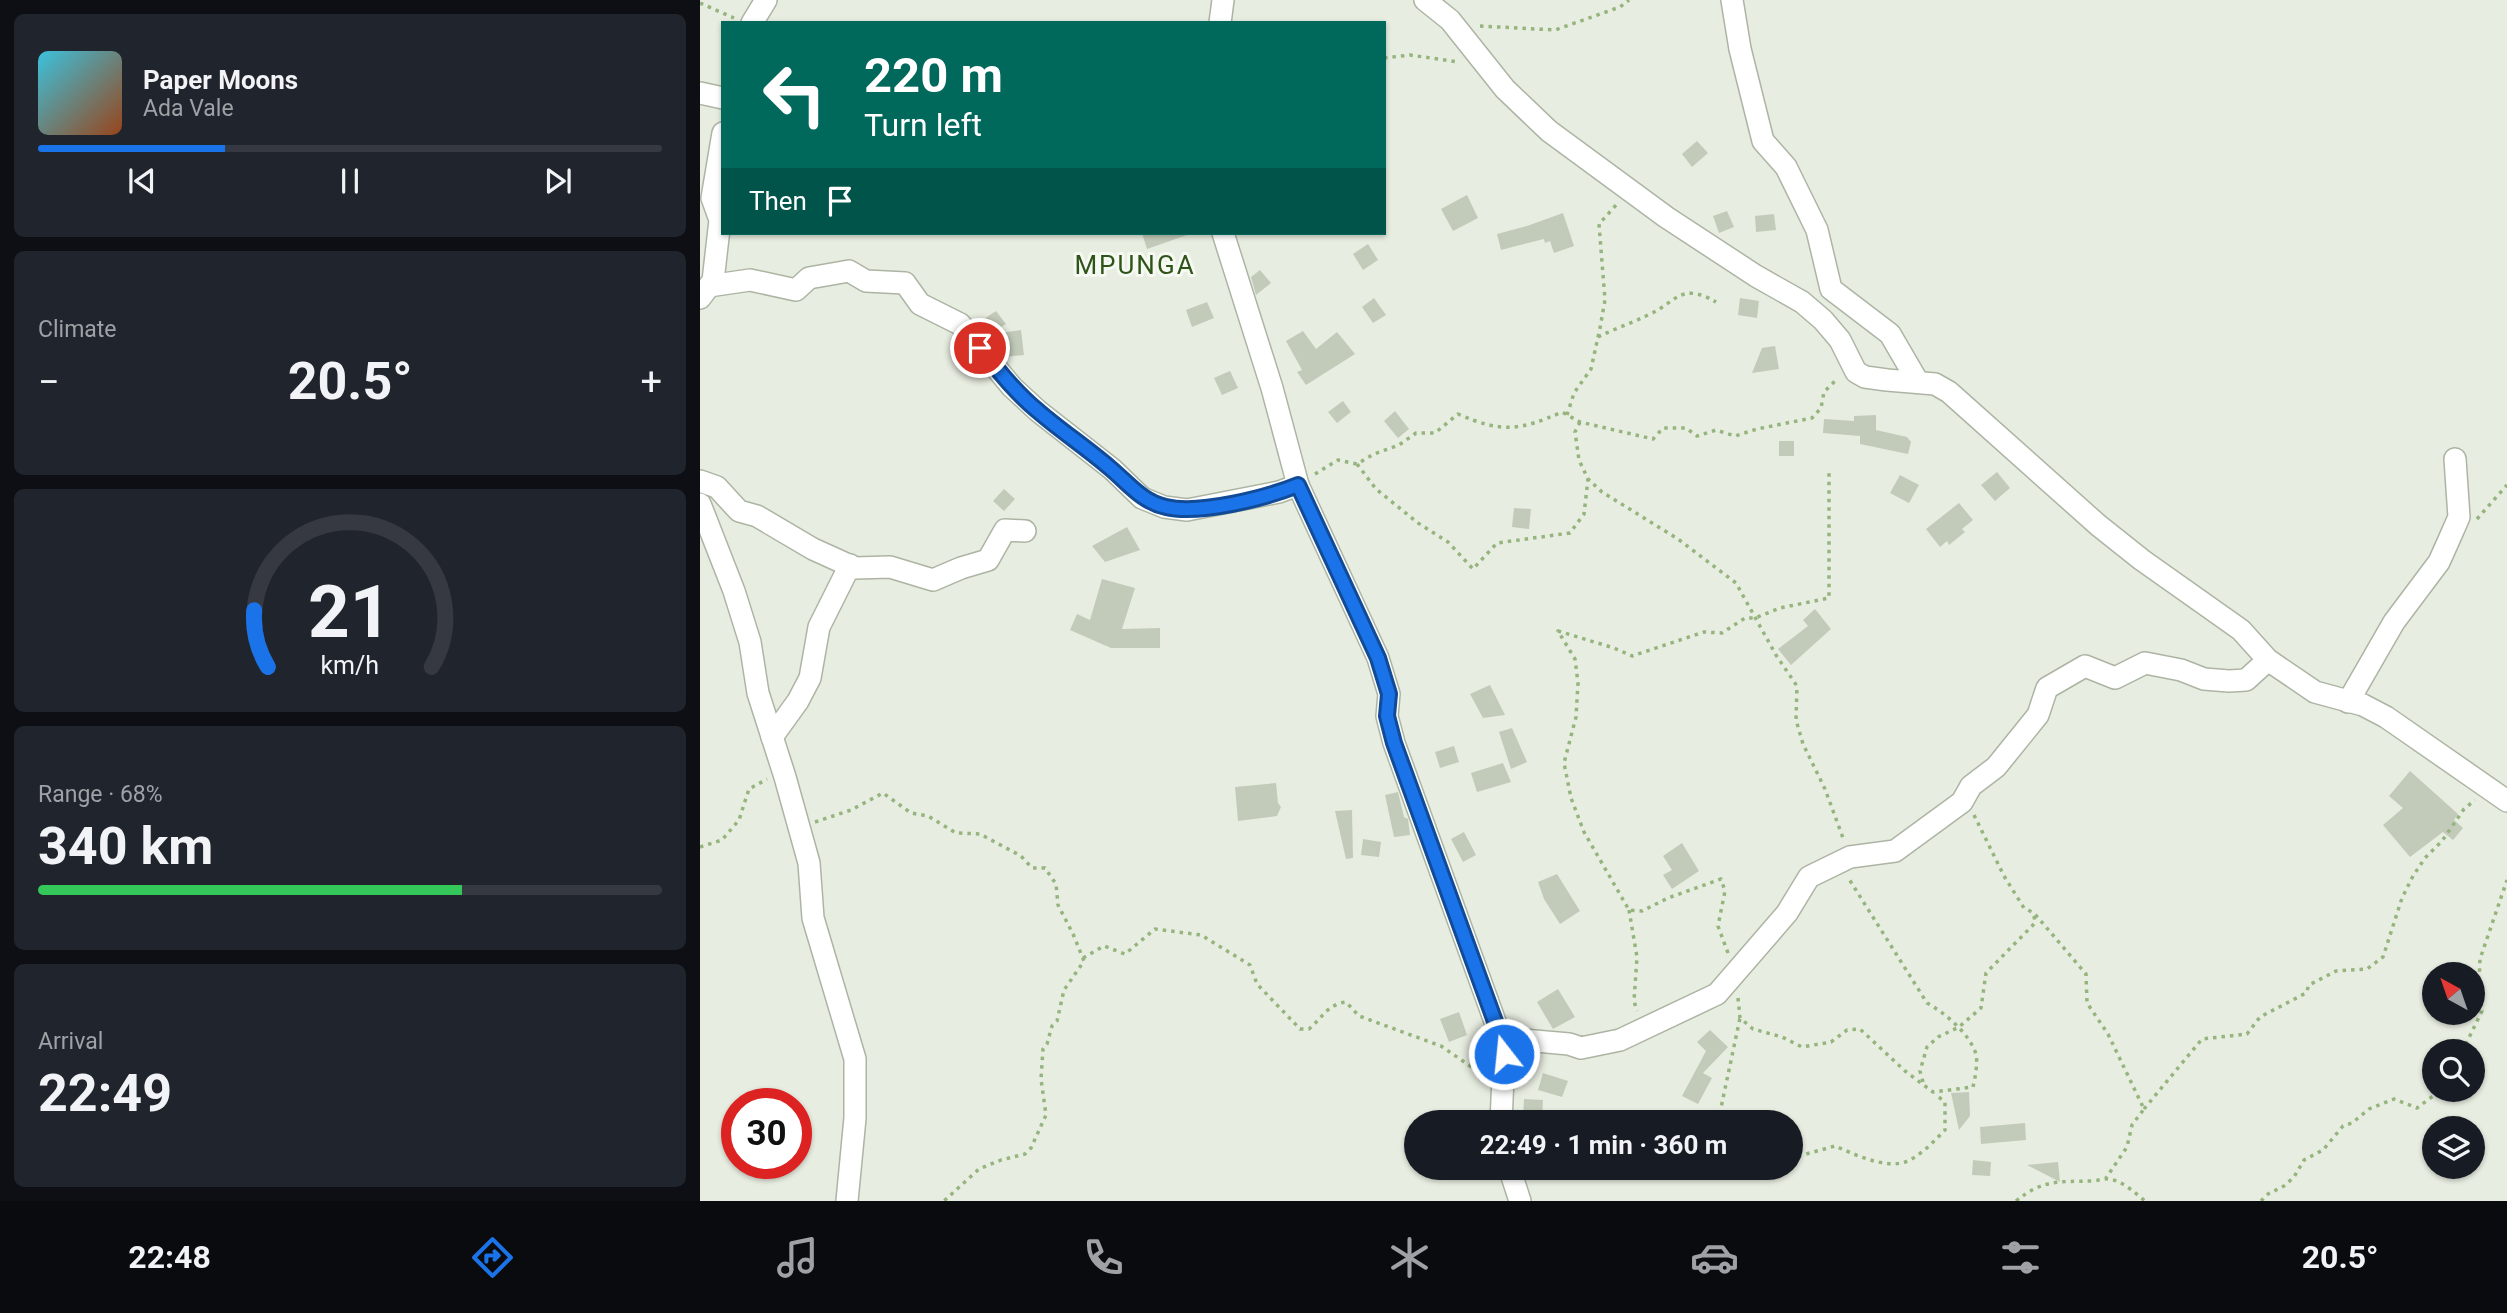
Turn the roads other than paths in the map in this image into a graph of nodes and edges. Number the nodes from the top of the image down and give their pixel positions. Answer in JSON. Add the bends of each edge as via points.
{"nodes":[{"id":1,"x":766,"y":0,"type":"edge"},
{"id":2,"x":1223,"y":0,"type":"edge"},
{"id":3,"x":1425,"y":0,"type":"edge"},
{"id":4,"x":1732,"y":0,"type":"edge"},
{"id":5,"x":753,"y":21,"type":"edge"},
{"id":6,"x":1220,"y":21,"type":"edge"},
{"id":7,"x":700,"y":93,"type":"edge"},
{"id":8,"x":721,"y":98,"type":"edge"},
{"id":9,"x":721,"y":145,"type":"edge"},
{"id":10,"x":1224,"y":235,"type":"edge"},
{"id":11,"x":706,"y":281,"type":"edge"},
{"id":12,"x":1918,"y":382,"type":"junction"},
{"id":13,"x":2455,"y":459,"type":"dead end"},
{"id":14,"x":700,"y":481,"type":"edge"},
{"id":15,"x":1298,"y":485,"type":"junction"},
{"id":16,"x":700,"y":504,"type":"edge"},
{"id":17,"x":1026,"y":531,"type":"dead end"},
{"id":18,"x":850,"y":565,"type":"junction"},
{"id":19,"x":2268,"y":660,"type":"junction"},
{"id":20,"x":2348,"y":702,"type":"junction"},
{"id":21,"x":772,"y":737,"type":"junction"},
{"id":22,"x":2507,"y":801,"type":"edge"},
{"id":23,"x":1501,"y":1038,"type":"junction"},
{"id":24,"x":1501,"y":1110,"type":"edge"},
{"id":25,"x":1513,"y":1180,"type":"edge"},
{"id":26,"x":847,"y":1201,"type":"edge"},
{"id":27,"x":1520,"y":1201,"type":"edge"}],
"edges":[{"from":1,"to":5,"type":"street"},
{"from":2,"to":6,"type":"street"},
{"from":3,"to":12,"type":"street","via":[[1450,20],[1505,89],[1574,152],[1824,320],[1856,372],[1865,377]]},
{"from":4,"to":12,"type":"street","via":[[1763,141],[1786,167],[1817,230],[1831,289],[1890,334]]},
{"from":7,"to":8,"type":"street"},
{"from":9,"to":11,"type":"street","via":[[712,198],[720,220]]},
{"from":10,"to":15,"type":"street"},
{"from":11,"to":15,"type":"street","via":[[750,280],[796,290],[809,278],[849,271],[866,281],[905,283],[920,304],[960,324],[1021,395],[1142,498],[1164,507],[1187,510]]},
{"from":12,"to":19,"type":"street","via":[[1935,384],[1949,393],[2098,525],[2241,630]]},
{"from":13,"to":20,"type":"street","via":[[2459,517],[2454,530],[2439,562],[2394,622]]},
{"from":14,"to":18,"type":"street","via":[[717,487],[739,511]]},
{"from":15,"to":23,"type":"street","via":[[1378,658],[1389,694],[1387,716],[1394,743]]},
{"from":16,"to":21,"type":"street","via":[[750,642],[758,693]]},
{"from":17,"to":18,"type":"street","via":[[1005,530],[988,561],[933,580],[890,566]]},
{"from":18,"to":21,"type":"street","via":[[819,627],[810,678]]},
{"from":19,"to":20,"type":"street","via":[[2315,692]]},
{"from":19,"to":23,"type":"street","via":[[2246,680],[2229,681],[2145,663],[2115,678],[2085,666],[2047,688],[2038,715],[2018,743],[1970,786],[1949,814],[1895,851],[1850,857],[1809,877],[1787,913],[1717,994],[1620,1040],[1581,1048]]},
{"from":20,"to":22,"type":"street","via":[[2386,717]]},
{"from":21,"to":26,"type":"street","via":[[809,863],[813,918],[855,1059]]},
{"from":23,"to":24,"type":"street"},
{"from":25,"to":27,"type":"street"}]}
